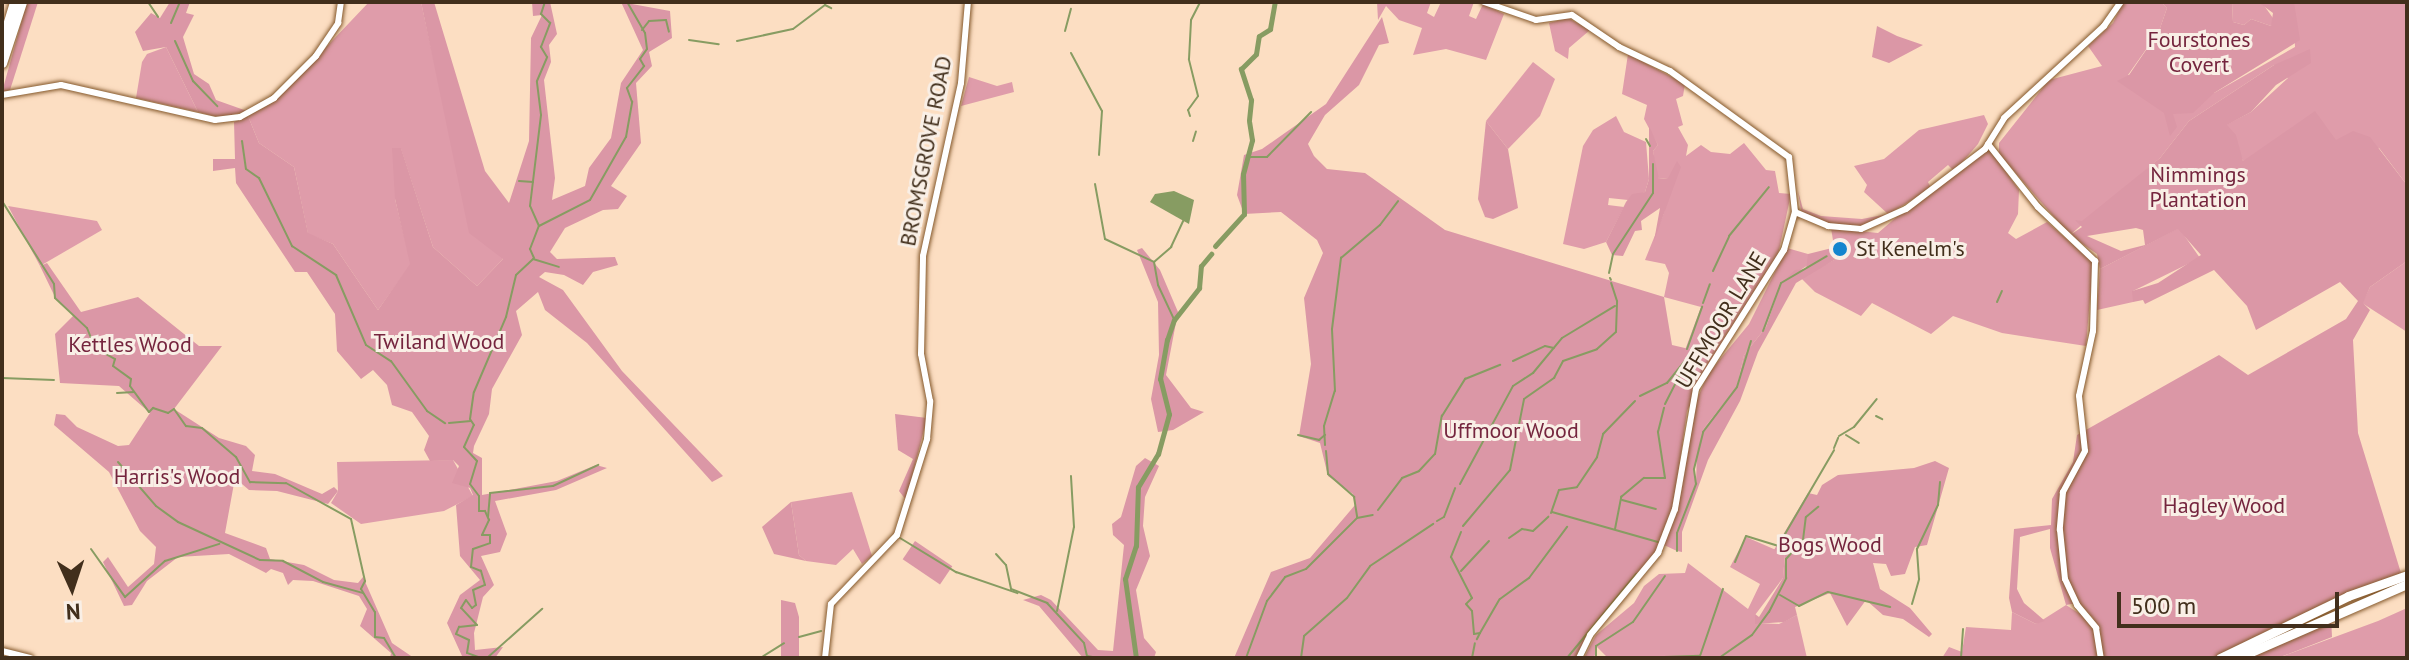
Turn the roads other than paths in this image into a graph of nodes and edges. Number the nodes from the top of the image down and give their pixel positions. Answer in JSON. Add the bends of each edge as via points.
{"nodes":[{"id":1,"x":14,"y":2,"type":"edge"},
{"id":2,"x":22,"y":2,"type":"edge"},
{"id":3,"x":341,"y":2,"type":"edge"},
{"id":4,"x":968,"y":2,"type":"edge"},
{"id":5,"x":1484,"y":2,"type":"edge"},
{"id":6,"x":2121,"y":2,"type":"edge"},
{"id":7,"x":2,"y":41,"type":"edge"},
{"id":8,"x":2,"y":63,"type":"edge"},
{"id":9,"x":2,"y":95,"type":"edge"},
{"id":10,"x":1988,"y":144,"type":"junction"},
{"id":11,"x":1795,"y":210,"type":"junction"},
{"id":12,"x":2407,"y":575,"type":"edge"},
{"id":13,"x":2407,"y":584,"type":"edge"},
{"id":14,"x":2,"y":651,"type":"edge"},
{"id":15,"x":30,"y":658,"type":"edge"},
{"id":16,"x":825,"y":658,"type":"edge"},
{"id":17,"x":1579,"y":658,"type":"edge"},
{"id":18,"x":2101,"y":658,"type":"edge"},
{"id":19,"x":2220,"y":658,"type":"edge"},
{"id":20,"x":2237,"y":658,"type":"edge"}],
"edges":[{"from":1,"to":7,"type":"highway"},
{"from":2,"to":8,"type":"highway"},
{"from":3,"to":9,"type":"street","via":[[338,23],[316,56],[274,98],[240,117],[215,120],[61,85]]},
{"from":4,"to":16,"type":"street","name":"BROMSGROVE ROAD","via":[[961,83],[923,256],[921,354],[930,401],[927,439],[897,535],[831,604]]},
{"from":5,"to":11,"type":"street","via":[[1536,20],[1572,15],[1619,47],[1670,71],[1789,157]]},
{"from":6,"to":10,"type":"street","via":[[2104,26],[2004,118]]},
{"from":10,"to":11,"type":"street","via":[[1920,199],[1867,229],[1825,226]]},
{"from":10,"to":18,"type":"street","via":[[2048,218],[2095,261],[2093,331],[2079,396],[2085,451],[2063,492],[2060,530],[2065,579],[2096,628]]},
{"from":11,"to":17,"type":"street","name":"UFFMOOR LANE","via":[[1784,250],[1696,389],[1675,509],[1658,553],[1590,635]]},
{"from":12,"to":19,"type":"highway","via":[[2348,596]]},
{"from":13,"to":20,"type":"highway"},
{"from":14,"to":15,"type":"street"}]}
